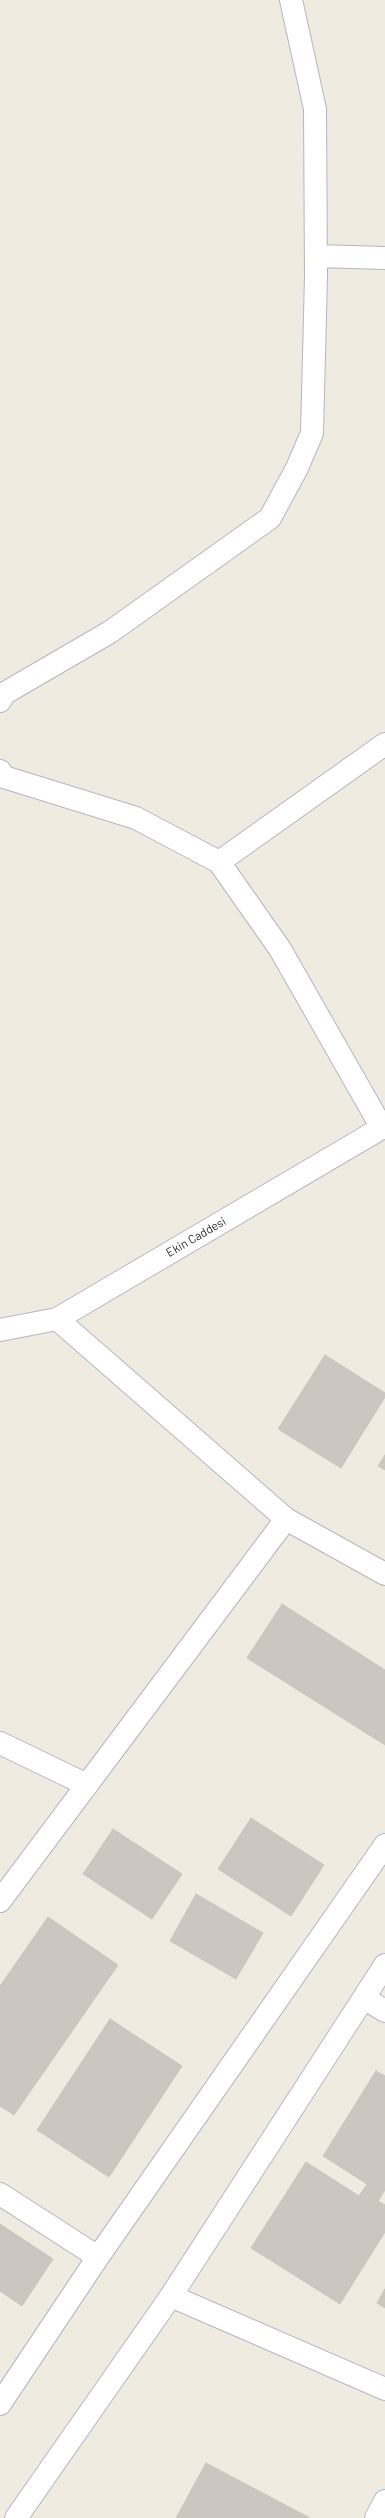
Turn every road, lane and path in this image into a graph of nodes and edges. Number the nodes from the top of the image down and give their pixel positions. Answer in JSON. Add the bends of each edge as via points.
{"nodes":[{"id":1,"x":291,"y":0,"type":"edge"},
{"id":2,"x":316,"y":256,"type":"junction"},
{"id":3,"x":385,"y":258,"type":"edge"},
{"id":4,"x":0,"y":701,"type":"edge"},
{"id":5,"x":385,"y":744,"type":"edge"},
{"id":6,"x":0,"y":771,"type":"edge"},
{"id":7,"x":219,"y":862,"type":"junction"},
{"id":8,"x":384,"y":1127,"type":"edge"},
{"id":9,"x":57,"y":1319,"type":"junction"},
{"id":10,"x":0,"y":1330,"type":"edge"},
{"id":11,"x":286,"y":1519,"type":"junction"},
{"id":12,"x":385,"y":1574,"type":"edge"},
{"id":13,"x":0,"y":1743,"type":"edge"},
{"id":14,"x":87,"y":1785,"type":"junction"},
{"id":15,"x":385,"y":1845,"type":"edge"},
{"id":16,"x":0,"y":1901,"type":"edge"},
{"id":17,"x":385,"y":1965,"type":"edge"},
{"id":18,"x":364,"y":1998,"type":"junction"},
{"id":19,"x":385,"y":2011,"type":"edge"},
{"id":20,"x":0,"y":2194,"type":"edge"},
{"id":21,"x":98,"y":2257,"type":"junction"},
{"id":22,"x":171,"y":2296,"type":"junction"},
{"id":23,"x":385,"y":2389,"type":"edge"},
{"id":24,"x":0,"y":2404,"type":"edge"},
{"id":25,"x":385,"y":2501,"type":"edge"},
{"id":26,"x":17,"y":2518,"type":"edge"},
{"id":27,"x":376,"y":2518,"type":"edge"}],
"edges":[{"from":1,"to":2,"type":"street","via":[[314,109]]},
{"from":2,"to":3,"type":"street"},
{"from":2,"to":4,"type":"street","via":[[312,433],[297,468],[270,518],[110,632],[5,693]]},
{"from":5,"to":7,"type":"street"},
{"from":6,"to":7,"type":"street","via":[[4,777],[136,818]]},
{"from":7,"to":8,"type":"street","via":[[280,949]]},
{"from":8,"to":9,"type":"street","name":"Ekin Caddesi"},
{"from":9,"to":10,"type":"street","name":"Ekin Caddesi"},
{"from":9,"to":11,"type":"street"},
{"from":11,"to":12,"type":"street"},
{"from":11,"to":14,"type":"street"},
{"from":13,"to":14,"type":"street"},
{"from":14,"to":16,"type":"street"},
{"from":15,"to":21,"type":"street"},
{"from":17,"to":18,"type":"street"},
{"from":18,"to":19,"type":"street"},
{"from":18,"to":22,"type":"street"},
{"from":20,"to":21,"type":"street"},
{"from":21,"to":24,"type":"street"},
{"from":22,"to":23,"type":"street"},
{"from":22,"to":26,"type":"street"},
{"from":25,"to":27,"type":"street"}]}
